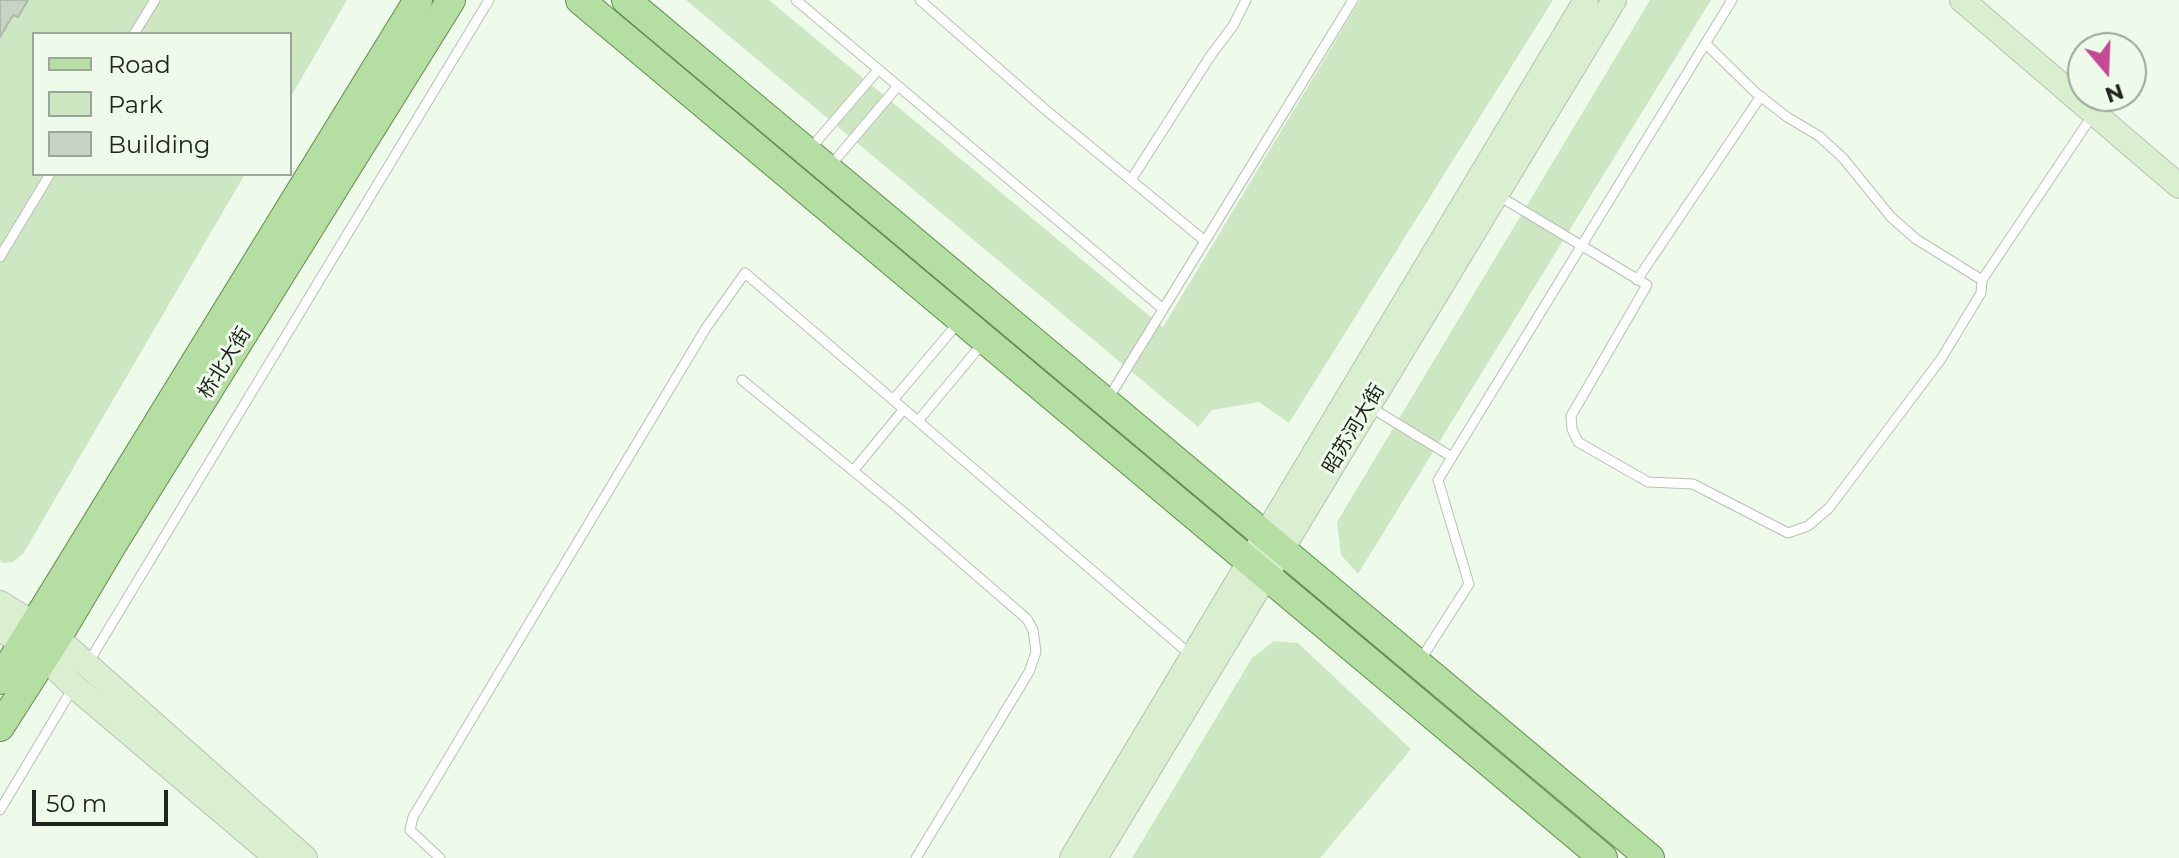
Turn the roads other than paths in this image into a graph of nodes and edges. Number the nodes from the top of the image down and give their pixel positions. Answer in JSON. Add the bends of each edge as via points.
{"nodes":[{"id":1,"x":155,"y":0,"type":"edge"},
{"id":2,"x":418,"y":0,"type":"edge"},
{"id":3,"x":451,"y":0,"type":"edge"},
{"id":4,"x":489,"y":0,"type":"edge"},
{"id":5,"x":580,"y":0,"type":"edge"},
{"id":6,"x":626,"y":0,"type":"edge"},
{"id":7,"x":796,"y":0,"type":"edge"},
{"id":8,"x":920,"y":0,"type":"edge"},
{"id":9,"x":1246,"y":0,"type":"edge"},
{"id":10,"x":1353,"y":0,"type":"edge"},
{"id":11,"x":1586,"y":0,"type":"edge"},
{"id":12,"x":1614,"y":0,"type":"edge"},
{"id":13,"x":1732,"y":0,"type":"edge"},
{"id":14,"x":1962,"y":0,"type":"edge"},
{"id":15,"x":135,"y":32,"type":"edge"},
{"id":16,"x":1706,"y":44,"type":"junction"},
{"id":17,"x":878,"y":70,"type":"junction"},
{"id":18,"x":898,"y":86,"type":"junction"},
{"id":19,"x":1761,"y":96,"type":"junction"},
{"id":20,"x":2094,"y":113,"type":"junction"},
{"id":21,"x":818,"y":160,"type":"junction"},
{"id":22,"x":49,"y":176,"type":"edge"},
{"id":23,"x":1131,"y":180,"type":"junction"},
{"id":24,"x":2179,"y":186,"type":"edge"},
{"id":25,"x":1496,"y":194,"type":"junction"},
{"id":26,"x":1205,"y":241,"type":"junction"},
{"id":27,"x":1582,"y":246,"type":"junction"},
{"id":28,"x":0,"y":257,"type":"edge"},
{"id":29,"x":1637,"y":280,"type":"junction"},
{"id":30,"x":1982,"y":280,"type":"junction"},
{"id":31,"x":1163,"y":309,"type":"junction"},
{"id":32,"x":961,"y":318,"type":"junction"},
{"id":33,"x":986,"y":339,"type":"junction"},
{"id":34,"x":742,"y":380,"type":"dead end"},
{"id":35,"x":893,"y":400,"type":"junction"},
{"id":36,"x":1106,"y":402,"type":"junction"},
{"id":37,"x":1368,"y":406,"type":"junction"},
{"id":38,"x":904,"y":409,"type":"junction"},
{"id":39,"x":918,"y":421,"type":"junction"},
{"id":40,"x":1452,"y":457,"type":"junction"},
{"id":41,"x":853,"y":471,"type":"junction"},
{"id":42,"x":1273,"y":542,"type":"junction"},
{"id":43,"x":1258,"y":566,"type":"junction"},
{"id":44,"x":0,"y":603,"type":"edge"},
{"id":45,"x":32,"y":638,"type":"edge"},
{"id":46,"x":1192,"y":656,"type":"junction"},
{"id":47,"x":1418,"y":663,"type":"junction"},
{"id":48,"x":87,"y":665,"type":"junction"},
{"id":49,"x":0,"y":680,"type":"edge"},
{"id":50,"x":74,"y":686,"type":"junction"},
{"id":51,"x":0,"y":727,"type":"edge"},
{"id":52,"x":0,"y":810,"type":"edge"},
{"id":53,"x":277,"y":858,"type":"edge"},
{"id":54,"x":305,"y":858,"type":"edge"},
{"id":55,"x":440,"y":858,"type":"edge"},
{"id":56,"x":916,"y":858,"type":"edge"},
{"id":57,"x":1072,"y":858,"type":"edge"},
{"id":58,"x":1095,"y":858,"type":"edge"},
{"id":59,"x":1603,"y":858,"type":"edge"},
{"id":60,"x":1650,"y":858,"type":"edge"}],
"edges":[{"from":1,"to":15,"type":"lane"},
{"from":2,"to":45,"type":"main road","name":"桥北大街"},
{"from":3,"to":45,"type":"main road","name":"桥北大街","via":[[114,542]]},
{"from":4,"to":48,"type":"lane"},
{"from":5,"to":32,"type":"main road"},
{"from":6,"to":21,"type":"main road"},
{"from":7,"to":17,"type":"lane"},
{"from":8,"to":23,"type":"lane"},
{"from":9,"to":23,"type":"lane"},
{"from":10,"to":26,"type":"lane"},
{"from":11,"to":42,"type":"street","name":"昭苏河大街"},
{"from":12,"to":25,"type":"street","name":"昭苏河大街"},
{"from":13,"to":16,"type":"lane"},
{"from":14,"to":20,"type":"street"},
{"from":16,"to":19,"type":"lane"},
{"from":16,"to":27,"type":"lane"},
{"from":17,"to":18,"type":"lane"},
{"from":17,"to":21,"type":"lane"},
{"from":18,"to":21,"type":"lane"},
{"from":18,"to":31,"type":"lane"},
{"from":19,"to":29,"type":"lane"},
{"from":19,"to":30,"type":"lane","via":[[1843,158],[1916,239]]},
{"from":20,"to":24,"type":"street"},
{"from":20,"to":30,"type":"lane"},
{"from":21,"to":36,"type":"main road"},
{"from":22,"to":28,"type":"lane"},
{"from":23,"to":26,"type":"lane"},
{"from":25,"to":27,"type":"lane"},
{"from":25,"to":37,"type":"street","name":"昭苏河大街"},
{"from":26,"to":31,"type":"lane"},
{"from":27,"to":29,"type":"lane"},
{"from":27,"to":40,"type":"lane"},
{"from":29,"to":30,"type":"lane","via":[[1647,285],[1571,416],[1578,442],[1648,482],[1693,484],[1788,533],[1808,526],[1829,508],[1941,359],[1981,293]]},
{"from":31,"to":36,"type":"lane"},
{"from":32,"to":33,"type":"main road"},
{"from":32,"to":35,"type":"lane"},
{"from":33,"to":39,"type":"lane"},
{"from":33,"to":43,"type":"main road"},
{"from":34,"to":41,"type":"lane"},
{"from":35,"to":38,"type":"lane"},
{"from":35,"to":55,"type":"lane","via":[[745,273],[698,341],[413,817],[410,830]]},
{"from":36,"to":42,"type":"main road"},
{"from":37,"to":40,"type":"lane"},
{"from":37,"to":42,"type":"street","name":"昭苏河大街"},
{"from":38,"to":39,"type":"lane"},
{"from":38,"to":41,"type":"lane"},
{"from":39,"to":46,"type":"lane"},
{"from":40,"to":47,"type":"lane","via":[[1438,480],[1469,584]]},
{"from":41,"to":56,"type":"lane","via":[[1027,619],[1033,630],[1036,652],[1029,672]]},
{"from":42,"to":43,"type":"street","name":"昭苏河大街"},
{"from":42,"to":47,"type":"main road"},
{"from":43,"to":46,"type":"street","name":"昭苏河大街"},
{"from":43,"to":58,"type":"street","name":"昭苏河大街"},
{"from":43,"to":59,"type":"main road"},
{"from":44,"to":45,"type":"street"},
{"from":45,"to":48,"type":"street"},
{"from":45,"to":49,"type":"main road","name":"桥北大街"},
{"from":45,"to":50,"type":"street"},
{"from":45,"to":51,"type":"main road","name":"桥北大街"},
{"from":46,"to":57,"type":"street","name":"昭苏河大街"},
{"from":47,"to":60,"type":"main road"},
{"from":48,"to":50,"type":"lane"},
{"from":48,"to":54,"type":"street"},
{"from":50,"to":52,"type":"lane"},
{"from":50,"to":53,"type":"street"}]}
